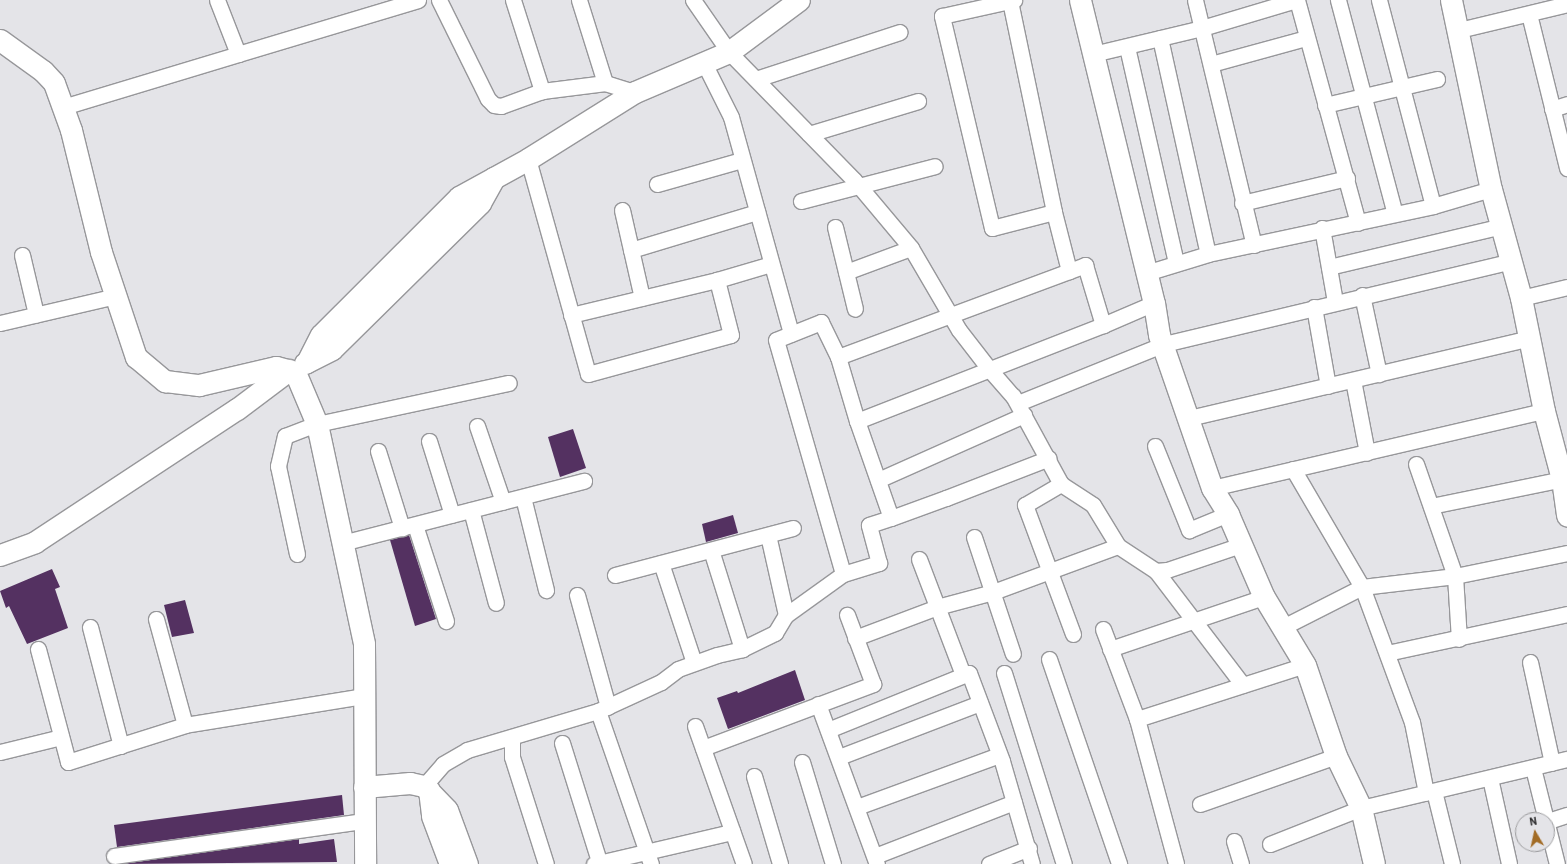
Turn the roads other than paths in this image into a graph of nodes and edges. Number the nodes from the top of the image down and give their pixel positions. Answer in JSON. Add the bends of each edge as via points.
{"nodes":[{"id":1,"x":217,"y":0,"type":"edge"},
{"id":2,"x":418,"y":0,"type":"edge"},
{"id":3,"x":439,"y":0,"type":"edge"},
{"id":4,"x":513,"y":0,"type":"edge"},
{"id":5,"x":579,"y":0,"type":"edge"},
{"id":6,"x":693,"y":0,"type":"edge"},
{"id":7,"x":799,"y":0,"type":"edge"},
{"id":8,"x":1012,"y":0,"type":"edge"},
{"id":9,"x":1080,"y":0,"type":"edge"},
{"id":10,"x":1195,"y":0,"type":"edge"},
{"id":11,"x":1338,"y":0,"type":"edge"},
{"id":12,"x":1379,"y":0,"type":"edge"},
{"id":13,"x":1451,"y":0,"type":"edge"},
{"id":14,"x":1293,"y":1,"type":"edge"},
{"id":15,"x":1567,"y":4,"type":"edge"},
{"id":16,"x":375,"y":6,"type":"edge"},
{"id":17,"x":1529,"y":14,"type":"junction"},
{"id":18,"x":1202,"y":28,"type":"junction"},
{"id":19,"x":1459,"y":30,"type":"junction"},
{"id":20,"x":900,"y":32,"type":"dead end"},
{"id":21,"x":1160,"y":38,"type":"junction"},
{"id":22,"x":1306,"y":38,"type":"junction"},
{"id":23,"x":0,"y":40,"type":"edge"},
{"id":24,"x":1127,"y":47,"type":"junction"},
{"id":25,"x":729,"y":52,"type":"junction"},
{"id":26,"x":238,"y":54,"type":"junction"},
{"id":27,"x":1093,"y":54,"type":"junction"},
{"id":28,"x":704,"y":63,"type":"junction"},
{"id":29,"x":1211,"y":64,"type":"junction"},
{"id":30,"x":1437,"y":79,"type":"dead end"},
{"id":31,"x":756,"y":80,"type":"junction"},
{"id":32,"x":605,"y":83,"type":"junction"},
{"id":33,"x":1402,"y":87,"type":"junction"},
{"id":34,"x":542,"y":91,"type":"junction"},
{"id":35,"x":635,"y":92,"type":"junction"},
{"id":36,"x":1364,"y":97,"type":"junction"},
{"id":37,"x":918,"y":101,"type":"dead end"},
{"id":38,"x":1567,"y":104,"type":"edge"},
{"id":39,"x":1325,"y":105,"type":"junction"},
{"id":40,"x":63,"y":107,"type":"junction"},
{"id":41,"x":1552,"y":109,"type":"junction"},
{"id":42,"x":809,"y":134,"type":"junction"},
{"id":43,"x":528,"y":159,"type":"junction"},
{"id":44,"x":742,"y":160,"type":"junction"},
{"id":45,"x":935,"y":166,"type":"dead end"},
{"id":46,"x":1567,"y":168,"type":"edge"},
{"id":47,"x":1347,"y":178,"type":"junction"},
{"id":48,"x":657,"y":184,"type":"dead end"},
{"id":49,"x":860,"y":187,"type":"junction"},
{"id":50,"x":1491,"y":189,"type":"junction"},
{"id":51,"x":801,"y":201,"type":"dead end"},
{"id":52,"x":1242,"y":203,"type":"junction"},
{"id":53,"x":1433,"y":206,"type":"junction"},
{"id":54,"x":622,"y":210,"type":"dead end"},
{"id":55,"x":757,"y":212,"type":"junction"},
{"id":56,"x":1054,"y":212,"type":"junction"},
{"id":57,"x":1395,"y":214,"type":"junction"},
{"id":58,"x":1358,"y":222,"type":"junction"},
{"id":59,"x":1502,"y":226,"type":"junction"},
{"id":60,"x":835,"y":227,"type":"dead end"},
{"id":61,"x":1322,"y":228,"type":"junction"},
{"id":62,"x":1254,"y":245,"type":"junction"},
{"id":63,"x":911,"y":248,"type":"junction"},
{"id":64,"x":631,"y":250,"type":"junction"},
{"id":65,"x":1208,"y":254,"type":"junction"},
{"id":66,"x":22,"y":255,"type":"dead end"},
{"id":67,"x":1512,"y":261,"type":"junction"},
{"id":68,"x":1176,"y":263,"type":"junction"},
{"id":69,"x":771,"y":264,"type":"junction"},
{"id":70,"x":1329,"y":267,"type":"junction"},
{"id":71,"x":1069,"y":271,"type":"junction"},
{"id":72,"x":846,"y":272,"type":"junction"},
{"id":73,"x":1146,"y":273,"type":"junction"},
{"id":74,"x":717,"y":280,"type":"junction"},
{"id":75,"x":1567,"y":287,"type":"edge"},
{"id":76,"x":1362,"y":295,"type":"junction"},
{"id":77,"x":116,"y":296,"type":"junction"},
{"id":78,"x":642,"y":298,"type":"junction"},
{"id":79,"x":1521,"y":298,"type":"junction"},
{"id":80,"x":1335,"y":302,"type":"junction"},
{"id":81,"x":1154,"y":303,"type":"junction"},
{"id":82,"x":1314,"y":307,"type":"junction"},
{"id":83,"x":855,"y":309,"type":"dead end"},
{"id":84,"x":36,"y":314,"type":"junction"},
{"id":85,"x":571,"y":315,"type":"junction"},
{"id":86,"x":951,"y":315,"type":"junction"},
{"id":87,"x":0,"y":323,"type":"edge"},
{"id":88,"x":1103,"y":325,"type":"junction"},
{"id":89,"x":791,"y":334,"type":"junction"},
{"id":90,"x":1530,"y":338,"type":"junction"},
{"id":91,"x":1164,"y":344,"type":"junction"},
{"id":92,"x":838,"y":357,"type":"junction"},
{"id":93,"x":297,"y":368,"type":"junction"},
{"id":94,"x":990,"y":370,"type":"junction"},
{"id":95,"x":1379,"y":374,"type":"junction"},
{"id":96,"x":1353,"y":380,"type":"junction"},
{"id":97,"x":509,"y":383,"type":"dead end"},
{"id":98,"x":1328,"y":386,"type":"junction"},
{"id":99,"x":1021,"y":409,"type":"junction"},
{"id":100,"x":1544,"y":411,"type":"junction"},
{"id":101,"x":1189,"y":418,"type":"junction"},
{"id":102,"x":857,"y":421,"type":"junction"},
{"id":103,"x":317,"y":424,"type":"junction"},
{"id":104,"x":477,"y":426,"type":"dead end"},
{"id":105,"x":428,"y":441,"type":"dead end"},
{"id":106,"x":1154,"y":446,"type":"dead end"},
{"id":107,"x":1561,"y":447,"type":"edge"},
{"id":108,"x":378,"y":451,"type":"dead end"},
{"id":109,"x":1367,"y":453,"type":"junction"},
{"id":110,"x":1049,"y":458,"type":"junction"},
{"id":111,"x":1416,"y":464,"type":"dead end"},
{"id":112,"x":1293,"y":469,"type":"junction"},
{"id":113,"x":878,"y":480,"type":"junction"},
{"id":114,"x":584,"y":481,"type":"dead end"},
{"id":115,"x":1061,"y":484,"type":"junction"},
{"id":116,"x":1212,"y":488,"type":"junction"},
{"id":117,"x":523,"y":497,"type":"junction"},
{"id":118,"x":1565,"y":497,"type":"edge"},
{"id":119,"x":503,"y":502,"type":"junction"},
{"id":120,"x":1431,"y":506,"type":"junction"},
{"id":121,"x":471,"y":510,"type":"junction"},
{"id":122,"x":1228,"y":514,"type":"junction"},
{"id":123,"x":452,"y":515,"type":"junction"},
{"id":124,"x":891,"y":518,"type":"junction"},
{"id":125,"x":409,"y":526,"type":"junction"},
{"id":126,"x":793,"y":528,"type":"dead end"},
{"id":127,"x":768,"y":535,"type":"junction"},
{"id":128,"x":974,"y":537,"type":"dead end"},
{"id":129,"x":342,"y":543,"type":"junction"},
{"id":130,"x":1241,"y":545,"type":"junction"},
{"id":131,"x":1118,"y":546,"type":"junction"},
{"id":132,"x":711,"y":550,"type":"junction"},
{"id":133,"x":1567,"y":553,"type":"edge"},
{"id":134,"x":297,"y":554,"type":"dead end"},
{"id":135,"x":0,"y":555,"type":"edge"},
{"id":136,"x":919,"y":559,"type":"dead end"},
{"id":137,"x":661,"y":563,"type":"junction"},
{"id":138,"x":1156,"y":571,"type":"junction"},
{"id":139,"x":1049,"y":572,"type":"junction"},
{"id":140,"x":843,"y":574,"type":"junction"},
{"id":141,"x":614,"y":575,"type":"dead end"},
{"id":142,"x":1455,"y":576,"type":"junction"},
{"id":143,"x":1362,"y":587,"type":"junction"},
{"id":144,"x":546,"y":590,"type":"dead end"},
{"id":145,"x":993,"y":592,"type":"junction"},
{"id":146,"x":577,"y":595,"type":"dead end"},
{"id":147,"x":1264,"y":597,"type":"junction"},
{"id":148,"x":496,"y":603,"type":"dead end"},
{"id":149,"x":937,"y":607,"type":"junction"},
{"id":150,"x":1567,"y":614,"type":"edge"},
{"id":151,"x":786,"y":615,"type":"junction"},
{"id":152,"x":847,"y":615,"type":"dead end"},
{"id":153,"x":156,"y":619,"type":"dead end"},
{"id":154,"x":446,"y":621,"type":"dead end"},
{"id":155,"x":1194,"y":621,"type":"junction"},
{"id":156,"x":90,"y":627,"type":"dead end"},
{"id":157,"x":1283,"y":627,"type":"junction"},
{"id":158,"x":1103,"y":629,"type":"dead end"},
{"id":159,"x":1073,"y":634,"type":"dead end"},
{"id":160,"x":855,"y":638,"type":"junction"},
{"id":161,"x":1459,"y":639,"type":"junction"},
{"id":162,"x":1110,"y":648,"type":"junction"},
{"id":163,"x":38,"y":649,"type":"dead end"},
{"id":164,"x":742,"y":649,"type":"junction"},
{"id":165,"x":1387,"y":653,"type":"junction"},
{"id":166,"x":1013,"y":654,"type":"dead end"},
{"id":167,"x":1049,"y":659,"type":"dead end"},
{"id":168,"x":1530,"y":662,"type":"dead end"},
{"id":169,"x":694,"y":663,"type":"junction"},
{"id":170,"x":1305,"y":666,"type":"junction"},
{"id":171,"x":1004,"y":673,"type":"dead end"},
{"id":172,"x":963,"y":675,"type":"junction"},
{"id":173,"x":1243,"y":685,"type":"junction"},
{"id":174,"x":365,"y":696,"type":"junction"},
{"id":175,"x":980,"y":703,"type":"junction"},
{"id":176,"x":818,"y":704,"type":"junction"},
{"id":177,"x":603,"y":709,"type":"junction"},
{"id":178,"x":1137,"y":719,"type":"junction"},
{"id":179,"x":185,"y":725,"type":"junction"},
{"id":180,"x":695,"y":726,"type":"dead end"},
{"id":181,"x":828,"y":730,"type":"junction"},
{"id":182,"x":61,"y":737,"type":"junction"},
{"id":183,"x":512,"y":737,"type":"junction"},
{"id":184,"x":562,"y":743,"type":"dead end"},
{"id":185,"x":121,"y":746,"type":"junction"},
{"id":186,"x":703,"y":748,"type":"junction"},
{"id":187,"x":0,"y":752,"type":"edge"},
{"id":188,"x":999,"y":755,"type":"junction"},
{"id":189,"x":1336,"y":756,"type":"junction"},
{"id":190,"x":839,"y":757,"type":"junction"},
{"id":191,"x":1567,"y":759,"type":"edge"},
{"id":192,"x":802,"y":762,"type":"dead end"},
{"id":193,"x":1552,"y":763,"type":"junction"},
{"id":194,"x":1533,"y":768,"type":"junction"},
{"id":195,"x":754,"y":776,"type":"dead end"},
{"id":196,"x":1490,"y":778,"type":"junction"},
{"id":197,"x":364,"y":788,"type":"junction"},
{"id":198,"x":426,"y":788,"type":"junction"},
{"id":199,"x":1430,"y":792,"type":"junction"},
{"id":200,"x":1014,"y":802,"type":"junction"},
{"id":201,"x":1200,"y":804,"type":"dead end"},
{"id":202,"x":857,"y":807,"type":"junction"},
{"id":203,"x":1361,"y":808,"type":"junction"},
{"id":204,"x":1545,"y":812,"type":"edge"},
{"id":205,"x":1567,"y":815,"type":"edge"},
{"id":206,"x":1555,"y":819,"type":"edge"},
{"id":207,"x":364,"y":821,"type":"junction"},
{"id":208,"x":732,"y":832,"type":"junction"},
{"id":209,"x":1234,"y":841,"type":"dead end"},
{"id":210,"x":1270,"y":844,"type":"dead end"},
{"id":211,"x":1029,"y":848,"type":"junction"},
{"id":212,"x":1554,"y":852,"type":"edge"},
{"id":213,"x":114,"y":856,"type":"dead end"},
{"id":214,"x":648,"y":857,"type":"edge"},
{"id":215,"x":876,"y":860,"type":"edge"},
{"id":216,"x":598,"y":863,"type":"edge"},
{"id":217,"x":365,"y":864,"type":"edge"},
{"id":218,"x":450,"y":864,"type":"edge"},
{"id":219,"x":467,"y":864,"type":"edge"},
{"id":220,"x":546,"y":864,"type":"edge"},
{"id":221,"x":744,"y":864,"type":"edge"},
{"id":222,"x":780,"y":864,"type":"edge"},
{"id":223,"x":833,"y":864,"type":"edge"},
{"id":224,"x":989,"y":864,"type":"edge"},
{"id":225,"x":1032,"y":864,"type":"edge"},
{"id":226,"x":1064,"y":864,"type":"edge"},
{"id":227,"x":1119,"y":864,"type":"edge"},
{"id":228,"x":1176,"y":864,"type":"edge"},
{"id":229,"x":1240,"y":864,"type":"edge"},
{"id":230,"x":1372,"y":864,"type":"edge"},
{"id":231,"x":1452,"y":864,"type":"edge"},
{"id":232,"x":1509,"y":864,"type":"edge"},
{"id":233,"x":1557,"y":864,"type":"edge"}],
"edges":[{"from":1,"to":26,"type":"street"},
{"from":2,"to":16,"type":"street"},
{"from":3,"to":34,"type":"street","via":[[488,99],[494,105],[501,106]]},
{"from":4,"to":34,"type":"street"},
{"from":5,"to":32,"type":"street"},
{"from":6,"to":25,"type":"street"},
{"from":7,"to":25,"type":"street"},
{"from":8,"to":56,"type":"street"},
{"from":8,"to":56,"type":"street","via":[[942,16],[992,228]]},
{"from":9,"to":27,"type":"street"},
{"from":10,"to":18,"type":"street"},
{"from":11,"to":36,"type":"street"},
{"from":12,"to":33,"type":"street"},
{"from":13,"to":19,"type":"street"},
{"from":14,"to":18,"type":"street"},
{"from":14,"to":22,"type":"street"},
{"from":15,"to":17,"type":"street"},
{"from":16,"to":26,"type":"street"},
{"from":17,"to":19,"type":"street"},
{"from":17,"to":41,"type":"street"},
{"from":18,"to":21,"type":"street"},
{"from":18,"to":29,"type":"street"},
{"from":19,"to":50,"type":"street"},
{"from":20,"to":31,"type":"street"},
{"from":21,"to":24,"type":"street"},
{"from":21,"to":65,"type":"street"},
{"from":22,"to":29,"type":"street"},
{"from":22,"to":39,"type":"street"},
{"from":23,"to":40,"type":"street","via":[[43,71],[54,83]]},
{"from":24,"to":27,"type":"street"},
{"from":24,"to":68,"type":"street"},
{"from":25,"to":28,"type":"street"},
{"from":25,"to":31,"type":"street"},
{"from":26,"to":40,"type":"street"},
{"from":27,"to":73,"type":"street"},
{"from":28,"to":35,"type":"street"},
{"from":28,"to":44,"type":"street","via":[[731,118]]},
{"from":29,"to":52,"type":"street"},
{"from":30,"to":33,"type":"street"},
{"from":31,"to":42,"type":"street"},
{"from":32,"to":34,"type":"street"},
{"from":32,"to":35,"type":"street"},
{"from":33,"to":36,"type":"street"},
{"from":33,"to":53,"type":"street"},
{"from":35,"to":43,"type":"street"},
{"from":36,"to":39,"type":"street"},
{"from":36,"to":57,"type":"street"},
{"from":37,"to":42,"type":"street"},
{"from":38,"to":41,"type":"street"},
{"from":39,"to":47,"type":"street"},
{"from":40,"to":77,"type":"street","via":[[71,130],[100,252]]},
{"from":41,"to":46,"type":"street"},
{"from":42,"to":49,"type":"street"},
{"from":43,"to":85,"type":"street"},
{"from":43,"to":93,"type":"street","via":[[494,178],[480,203],[332,348]]},
{"from":44,"to":48,"type":"street"},
{"from":44,"to":55,"type":"street"},
{"from":45,"to":49,"type":"street"},
{"from":47,"to":52,"type":"street"},
{"from":47,"to":58,"type":"street"},
{"from":49,"to":51,"type":"street"},
{"from":49,"to":63,"type":"street"},
{"from":50,"to":53,"type":"street"},
{"from":50,"to":59,"type":"street"},
{"from":52,"to":62,"type":"street"},
{"from":53,"to":57,"type":"street"},
{"from":54,"to":64,"type":"street"},
{"from":55,"to":64,"type":"street"},
{"from":55,"to":69,"type":"street"},
{"from":56,"to":71,"type":"street"},
{"from":57,"to":58,"type":"street"},
{"from":58,"to":61,"type":"street"},
{"from":59,"to":67,"type":"street"},
{"from":59,"to":70,"type":"street"},
{"from":60,"to":72,"type":"street"},
{"from":61,"to":62,"type":"street"},
{"from":61,"to":70,"type":"street"},
{"from":62,"to":65,"type":"street"},
{"from":63,"to":72,"type":"street"},
{"from":63,"to":86,"type":"street"},
{"from":64,"to":78,"type":"street"},
{"from":65,"to":68,"type":"street"},
{"from":66,"to":84,"type":"street"},
{"from":67,"to":76,"type":"street"},
{"from":67,"to":79,"type":"street"},
{"from":68,"to":73,"type":"street"},
{"from":69,"to":74,"type":"street"},
{"from":69,"to":89,"type":"street"},
{"from":70,"to":80,"type":"street"},
{"from":71,"to":86,"type":"street"},
{"from":71,"to":88,"type":"street","via":[[1086,265]]},
{"from":72,"to":83,"type":"street"},
{"from":73,"to":81,"type":"street"},
{"from":74,"to":78,"type":"street"},
{"from":74,"to":85,"type":"street","via":[[731,335],[588,374]]},
{"from":75,"to":79,"type":"street"},
{"from":76,"to":80,"type":"street"},
{"from":76,"to":95,"type":"street"},
{"from":77,"to":84,"type":"street"},
{"from":77,"to":93,"type":"street","via":[[136,357],[165,381],[199,384],[276,367]]},
{"from":78,"to":85,"type":"street"},
{"from":79,"to":90,"type":"street"},
{"from":80,"to":82,"type":"street"},
{"from":81,"to":88,"type":"street"},
{"from":81,"to":91,"type":"street","via":[[1159,335]]},
{"from":82,"to":91,"type":"street"},
{"from":82,"to":98,"type":"street"},
{"from":84,"to":87,"type":"street"},
{"from":86,"to":92,"type":"street"},
{"from":86,"to":94,"type":"street"},
{"from":88,"to":94,"type":"street"},
{"from":89,"to":92,"type":"street","via":[[821,322]]},
{"from":89,"to":140,"type":"street","via":[[776,340]]},
{"from":90,"to":95,"type":"street"},
{"from":90,"to":100,"type":"street"},
{"from":91,"to":99,"type":"street"},
{"from":91,"to":101,"type":"street"},
{"from":92,"to":102,"type":"street"},
{"from":93,"to":103,"type":"street"},
{"from":93,"to":135,"type":"street","via":[[35,542]]},
{"from":94,"to":99,"type":"street"},
{"from":94,"to":102,"type":"street"},
{"from":95,"to":96,"type":"street"},
{"from":96,"to":98,"type":"street"},
{"from":96,"to":109,"type":"street"},
{"from":97,"to":103,"type":"street"},
{"from":98,"to":101,"type":"street"},
{"from":99,"to":110,"type":"street"},
{"from":99,"to":113,"type":"street"},
{"from":100,"to":107,"type":"street"},
{"from":100,"to":109,"type":"street"},
{"from":101,"to":116,"type":"street"},
{"from":102,"to":113,"type":"street"},
{"from":103,"to":129,"type":"street"},
{"from":103,"to":134,"type":"street","via":[[286,436],[279,452],[280,479]]},
{"from":104,"to":119,"type":"street"},
{"from":105,"to":123,"type":"street"},
{"from":106,"to":122,"type":"street","via":[[1188,530]]},
{"from":107,"to":118,"type":"street"},
{"from":108,"to":125,"type":"street"},
{"from":109,"to":112,"type":"street"},
{"from":110,"to":115,"type":"street"},
{"from":110,"to":124,"type":"street"},
{"from":111,"to":120,"type":"street"},
{"from":112,"to":116,"type":"street"},
{"from":112,"to":143,"type":"street"},
{"from":113,"to":124,"type":"street"},
{"from":114,"to":117,"type":"street"},
{"from":115,"to":131,"type":"street","via":[[1093,505]]},
{"from":115,"to":139,"type":"street","via":[[1025,505]]},
{"from":116,"to":122,"type":"street"},
{"from":117,"to":119,"type":"street"},
{"from":117,"to":144,"type":"street"},
{"from":118,"to":120,"type":"street"},
{"from":119,"to":121,"type":"street"},
{"from":120,"to":142,"type":"street"},
{"from":121,"to":123,"type":"street"},
{"from":121,"to":148,"type":"street"},
{"from":122,"to":130,"type":"street"},
{"from":123,"to":125,"type":"street"},
{"from":124,"to":140,"type":"street","via":[[870,525],[879,563]]},
{"from":125,"to":129,"type":"street"},
{"from":125,"to":154,"type":"street"},
{"from":126,"to":127,"type":"street"},
{"from":127,"to":132,"type":"street"},
{"from":127,"to":151,"type":"street"},
{"from":128,"to":145,"type":"street"},
{"from":129,"to":174,"type":"street","via":[[364,644]]},
{"from":130,"to":138,"type":"street","via":[[1167,570]]},
{"from":130,"to":147,"type":"street"},
{"from":131,"to":138,"type":"street"},
{"from":131,"to":139,"type":"street"},
{"from":132,"to":137,"type":"street"},
{"from":132,"to":164,"type":"street"},
{"from":133,"to":142,"type":"street"},
{"from":136,"to":149,"type":"street"},
{"from":137,"to":141,"type":"street"},
{"from":137,"to":169,"type":"street"},
{"from":138,"to":155,"type":"street"},
{"from":139,"to":145,"type":"street"},
{"from":139,"to":159,"type":"street"},
{"from":140,"to":151,"type":"street"},
{"from":142,"to":143,"type":"street"},
{"from":142,"to":161,"type":"street"},
{"from":143,"to":157,"type":"street"},
{"from":143,"to":165,"type":"street"},
{"from":145,"to":149,"type":"street"},
{"from":145,"to":166,"type":"street"},
{"from":146,"to":177,"type":"street"},
{"from":147,"to":155,"type":"street"},
{"from":147,"to":157,"type":"street"},
{"from":149,"to":160,"type":"street"},
{"from":149,"to":172,"type":"street"},
{"from":150,"to":161,"type":"street"},
{"from":151,"to":164,"type":"street","via":[[775,633]]},
{"from":152,"to":160,"type":"street"},
{"from":153,"to":179,"type":"street"},
{"from":155,"to":162,"type":"street"},
{"from":155,"to":173,"type":"street"},
{"from":156,"to":185,"type":"street"},
{"from":157,"to":170,"type":"street"},
{"from":158,"to":162,"type":"street"},
{"from":160,"to":176,"type":"street","via":[[873,684]]},
{"from":161,"to":165,"type":"street"},
{"from":162,"to":178,"type":"street"},
{"from":163,"to":182,"type":"street"},
{"from":164,"to":169,"type":"street"},
{"from":165,"to":199,"type":"street","via":[[1412,722]]},
{"from":167,"to":227,"type":"street"},
{"from":168,"to":193,"type":"street"},
{"from":169,"to":177,"type":"street"},
{"from":170,"to":173,"type":"street"},
{"from":170,"to":189,"type":"street"},
{"from":171,"to":226,"type":"street"},
{"from":172,"to":175,"type":"street","via":[[969,673]]},
{"from":172,"to":181,"type":"street"},
{"from":173,"to":178,"type":"street"},
{"from":174,"to":179,"type":"street"},
{"from":174,"to":197,"type":"street"},
{"from":175,"to":188,"type":"street"},
{"from":175,"to":190,"type":"street"},
{"from":176,"to":181,"type":"street"},
{"from":176,"to":186,"type":"street"},
{"from":177,"to":183,"type":"street"},
{"from":177,"to":214,"type":"street"},
{"from":178,"to":228,"type":"street"},
{"from":179,"to":185,"type":"street"},
{"from":180,"to":186,"type":"street"},
{"from":181,"to":190,"type":"street"},
{"from":182,"to":185,"type":"street","via":[[68,762]]},
{"from":182,"to":187,"type":"street"},
{"from":183,"to":198,"type":"street","via":[[467,750],[449,759]]},
{"from":183,"to":220,"type":"street","via":[[512,757]]},
{"from":184,"to":216,"type":"street"},
{"from":186,"to":208,"type":"street"},
{"from":188,"to":200,"type":"street"},
{"from":188,"to":202,"type":"street"},
{"from":189,"to":201,"type":"street"},
{"from":189,"to":203,"type":"street"},
{"from":190,"to":202,"type":"street"},
{"from":191,"to":193,"type":"street"},
{"from":192,"to":223,"type":"street"},
{"from":193,"to":194,"type":"street"},
{"from":194,"to":196,"type":"street"},
{"from":194,"to":204,"type":"street"},
{"from":195,"to":222,"type":"street"},
{"from":196,"to":199,"type":"street"},
{"from":196,"to":232,"type":"street"},
{"from":197,"to":198,"type":"street","via":[[410,783]]},
{"from":197,"to":207,"type":"street"},
{"from":198,"to":218,"type":"street","via":[[432,816]]},
{"from":198,"to":219,"type":"street","via":[[447,810]]},
{"from":199,"to":203,"type":"street"},
{"from":199,"to":231,"type":"street"},
{"from":200,"to":211,"type":"street"},
{"from":200,"to":215,"type":"street"},
{"from":202,"to":215,"type":"street"},
{"from":203,"to":210,"type":"street"},
{"from":203,"to":230,"type":"street"},
{"from":205,"to":206,"type":"street"},
{"from":207,"to":213,"type":"street"},
{"from":207,"to":217,"type":"street"},
{"from":208,"to":214,"type":"street"},
{"from":208,"to":221,"type":"street"},
{"from":209,"to":229,"type":"street"},
{"from":211,"to":224,"type":"street"},
{"from":211,"to":225,"type":"street"},
{"from":212,"to":233,"type":"street"},
{"from":214,"to":216,"type":"street"}]}
